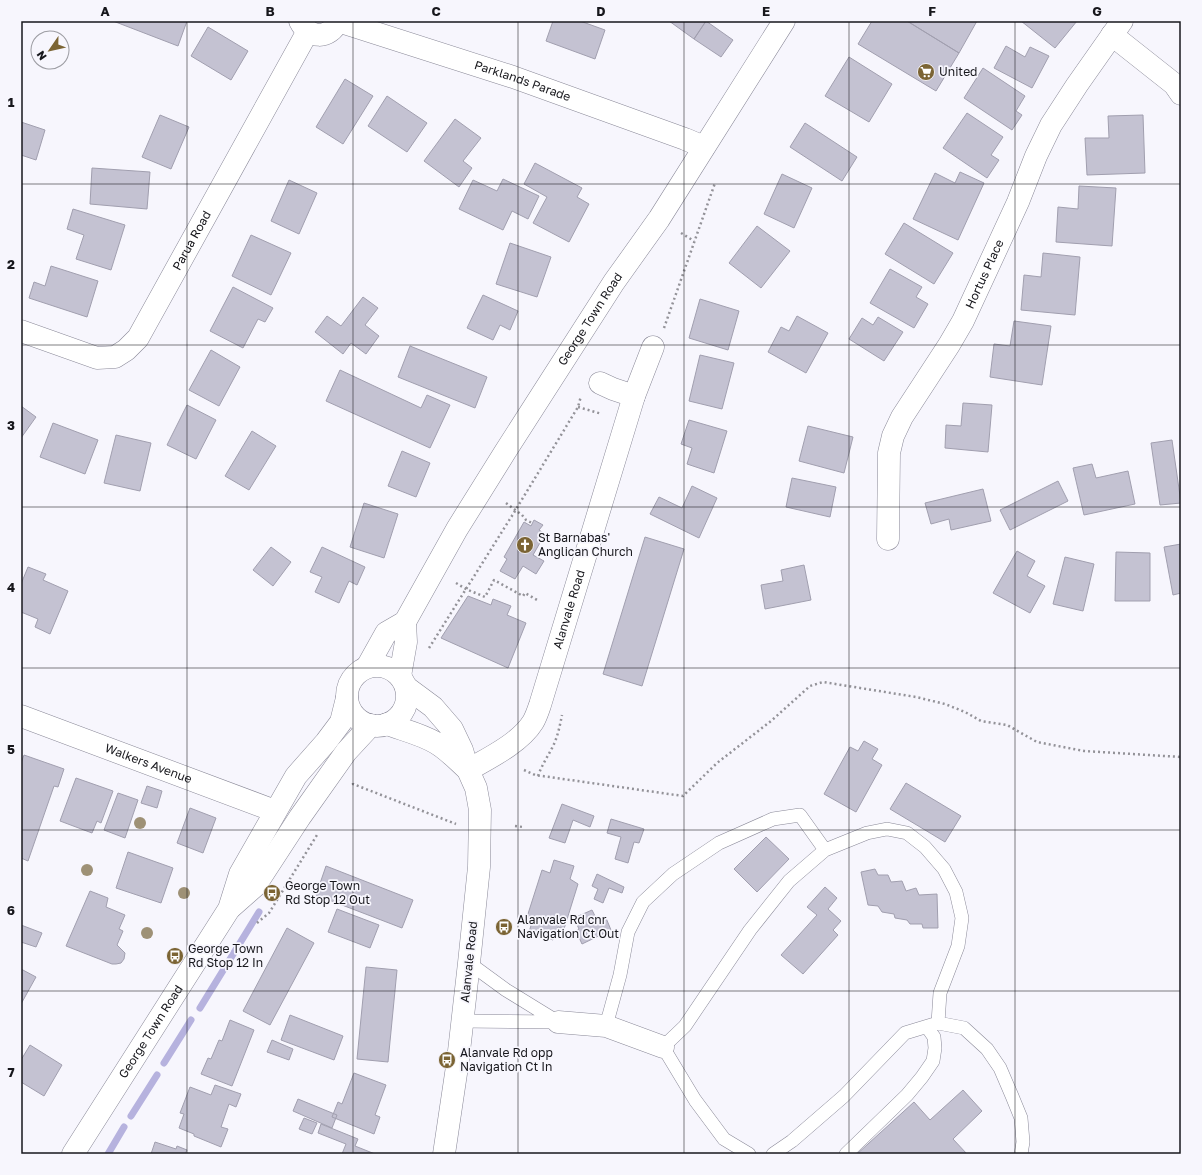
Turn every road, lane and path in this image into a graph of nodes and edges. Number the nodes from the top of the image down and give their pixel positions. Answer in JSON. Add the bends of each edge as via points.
{"nodes":[{"id":1,"x":338,"y":21,"type":"edge"},
{"id":2,"x":784,"y":21,"type":"edge"},
{"id":3,"x":304,"y":26,"type":"edge"},
{"id":4,"x":1117,"y":28,"type":"edge"},
{"id":5,"x":1181,"y":94,"type":"edge"},
{"id":6,"x":704,"y":147,"type":"junction"},
{"id":7,"x":715,"y":183,"type":"dead end"},
{"id":8,"x":681,"y":233,"type":"dead end"},
{"id":9,"x":694,"y":241,"type":"junction"},
{"id":10,"x":21,"y":331,"type":"edge"},
{"id":11,"x":658,"y":338,"type":"joint"},
{"id":12,"x":591,"y":388,"type":"joint"},
{"id":13,"x":634,"y":396,"type":"junction"},
{"id":14,"x":578,"y":407,"type":"junction"},
{"id":15,"x":602,"y":414,"type":"dead end"},
{"id":16,"x":506,"y":503,"type":"dead end"},
{"id":17,"x":516,"y":510,"type":"junction"},
{"id":18,"x":532,"y":523,"type":"dead end"},
{"id":19,"x":888,"y":539,"type":"dead end"},
{"id":20,"x":456,"y":583,"type":"dead end"},
{"id":21,"x":466,"y":589,"type":"junction"},
{"id":22,"x":536,"y":600,"type":"dead end"},
{"id":23,"x":405,"y":622,"type":"junction"},
{"id":24,"x":427,"y":654,"type":"dead end"},
{"id":25,"x":367,"y":667,"type":"junction"},
{"id":26,"x":403,"y":681,"type":"junction"},
{"id":27,"x":347,"y":698,"type":"junction"},
{"id":28,"x":21,"y":716,"type":"edge"},
{"id":29,"x":378,"y":725,"type":"junction"},
{"id":30,"x":1181,"y":757,"type":"edge"},
{"id":31,"x":468,"y":770,"type":"junction"},
{"id":32,"x":524,"y":770,"type":"dead end"},
{"id":33,"x":355,"y":778,"type":"dead end"},
{"id":34,"x":352,"y":784,"type":"junction"},
{"id":35,"x":349,"y":788,"type":"dead end"},
{"id":36,"x":275,"y":811,"type":"junction"},
{"id":37,"x":456,"y":824,"type":"dead end"},
{"id":38,"x":515,"y":826,"type":"dead end"},
{"id":39,"x":523,"y":827,"type":"dead end"},
{"id":40,"x":321,"y":829,"type":"dead end"},
{"id":41,"x":825,"y":850,"type":"junction"},
{"id":42,"x":229,"y":909,"type":"junction"},
{"id":43,"x":257,"y":923,"type":"dead end"},
{"id":44,"x":469,"y":963,"type":"junction"},
{"id":45,"x":462,"y":1021,"type":"junction"},
{"id":46,"x":558,"y":1022,"type":"junction"},
{"id":47,"x":932,"y":1025,"type":"junction"},
{"id":48,"x":606,"y":1026,"type":"junction"},
{"id":49,"x":663,"y":1047,"type":"junction"},
{"id":50,"x":74,"y":1154,"type":"edge"},
{"id":51,"x":444,"y":1154,"type":"edge"},
{"id":52,"x":749,"y":1154,"type":"edge"},
{"id":53,"x":773,"y":1154,"type":"edge"},
{"id":54,"x":846,"y":1154,"type":"edge"},
{"id":55,"x":1021,"y":1154,"type":"edge"}],
"edges":[{"from":1,"to":3,"type":"street","via":[[326,34],[313,34]]},
{"from":1,"to":6,"type":"street","name":"Parklands Parade","via":[[513,78]]},
{"from":2,"to":6,"type":"street","name":"George Town Road"},
{"from":3,"to":10,"type":"street","name":"Parua Road","via":[[138,338],[115,357],[97,358]]},
{"from":4,"to":5,"type":"street"},
{"from":4,"to":19,"type":"street","name":"Hortus Place","via":[[1051,125],[962,321],[896,429],[889,453]]},
{"from":6,"to":23,"type":"street","name":"George Town Road","via":[[505,452]]},
{"from":7,"to":9,"type":"path"},
{"from":8,"to":9,"type":"path"},
{"from":9,"to":11,"type":"path"},
{"from":11,"to":13,"type":"street","name":"Alanvale Road"},
{"from":12,"to":13,"type":"street","via":[[613,389]]},
{"from":12,"to":14,"type":"path"},
{"from":13,"to":31,"type":"street","name":"Alanvale Road","via":[[533,722],[507,747]]},
{"from":14,"to":15,"type":"path"},
{"from":14,"to":17,"type":"path"},
{"from":16,"to":17,"type":"path"},
{"from":17,"to":18,"type":"path"},
{"from":17,"to":21,"type":"path"},
{"from":20,"to":21,"type":"path"},
{"from":21,"to":22,"type":"path","via":[[485,597],[494,580]]},
{"from":21,"to":24,"type":"path"},
{"from":23,"to":25,"type":"street","via":[[386,633]]},
{"from":23,"to":26,"type":"street"},
{"from":25,"to":26,"type":"street","via":[[385,666],[393,670]]},
{"from":25,"to":27,"type":"street","via":[[352,679]]},
{"from":26,"to":29,"type":"street","via":[[407,696],[402,714],[395,720]]},
{"from":26,"to":31,"type":"street","name":"Alanvale Road","via":[[433,707],[452,728]]},
{"from":27,"to":29,"type":"street","via":[[354,715],[362,722]]},
{"from":27,"to":36,"type":"street","name":"George Town Road","via":[[341,722],[296,776]]},
{"from":28,"to":36,"type":"street","name":"Walkers Avenue"},
{"from":29,"to":31,"type":"street","name":"Alanvale Road","via":[[437,743]]},
{"from":29,"to":42,"type":"street","name":"George Town Road","via":[[342,759],[255,886]]},
{"from":30,"to":32,"type":"path","via":[[1084,751],[1037,742],[1007,725],[981,721],[946,704],[823,682],[810,686],[717,763],[683,796],[535,775]]},
{"from":31,"to":44,"type":"street","name":"Alanvale Road","via":[[476,788],[480,810],[479,867]]},
{"from":33,"to":34,"type":"path"},
{"from":34,"to":35,"type":"path"},
{"from":34,"to":37,"type":"path"},
{"from":36,"to":42,"type":"street","name":"George Town Road","via":[[240,874]]},
{"from":38,"to":39,"type":"path"},
{"from":40,"to":43,"type":"path","via":[[268,913]]},
{"from":41,"to":47,"type":"lane","via":[[867,833],[887,830],[907,833],[925,847],[944,869],[956,892],[962,918],[958,946],[940,993]]},
{"from":41,"to":48,"type":"lane","via":[[800,815],[773,819],[719,843],[673,874],[643,902],[628,932],[620,976]]},
{"from":41,"to":49,"type":"lane","via":[[784,888],[750,930],[685,1026]]},
{"from":42,"to":50,"type":"street","name":"George Town Road"},
{"from":44,"to":45,"type":"street","name":"Alanvale Road"},
{"from":44,"to":46,"type":"lane","via":[[506,990]]},
{"from":45,"to":46,"type":"lane"},
{"from":45,"to":51,"type":"street","name":"Alanvale Road"},
{"from":46,"to":48,"type":"street"},
{"from":47,"to":53,"type":"lane","via":[[905,1033],[844,1096]]},
{"from":47,"to":54,"type":"lane","via":[[935,1048],[933,1061],[907,1095]]},
{"from":47,"to":55,"type":"lane","via":[[964,1028],[987,1049],[1000,1068],[1021,1118]]},
{"from":48,"to":49,"type":"street"},
{"from":49,"to":52,"type":"lane","via":[[695,1100],[724,1139]]}]}
